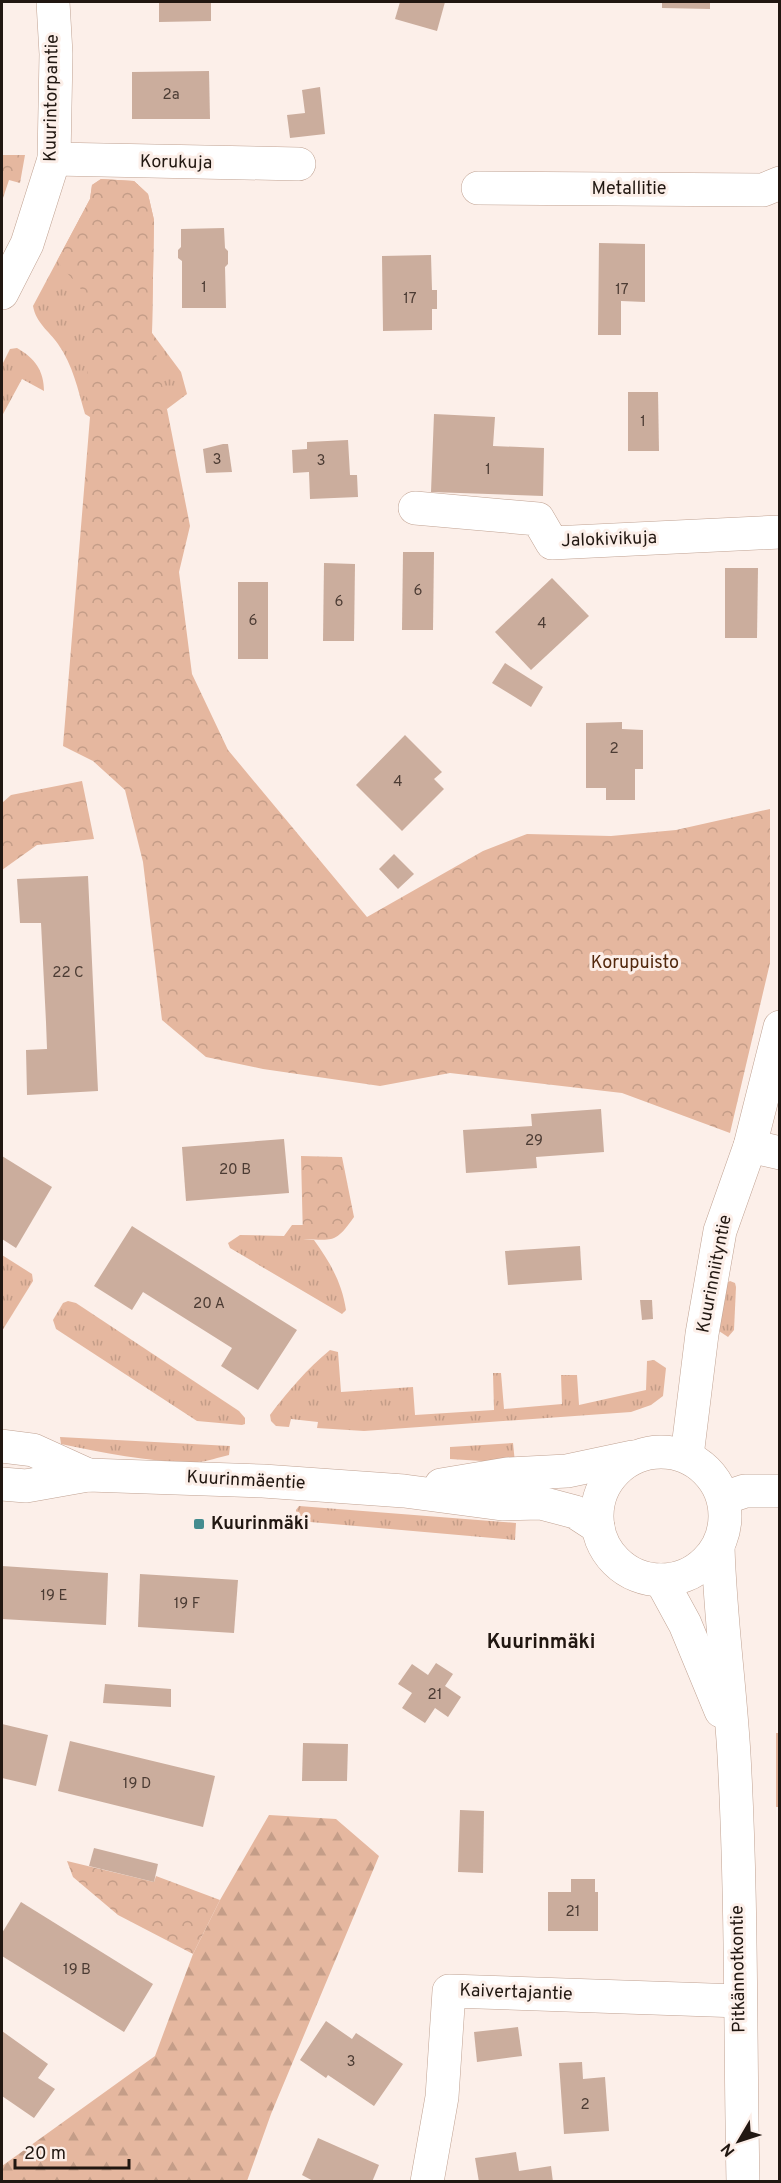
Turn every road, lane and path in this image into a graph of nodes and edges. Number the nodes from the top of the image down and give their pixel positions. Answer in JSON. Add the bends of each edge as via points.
{"nodes":[{"id":1,"x":53,"y":2,"type":"edge"},
{"id":2,"x":54,"y":159,"type":"junction"},
{"id":3,"x":299,"y":164,"type":"dead end"},
{"id":4,"x":780,"y":183,"type":"edge"},
{"id":5,"x":478,"y":188,"type":"dead end"},
{"id":6,"x":2,"y":293,"type":"edge"},
{"id":7,"x":415,"y":508,"type":"dead end"},
{"id":8,"x":780,"y":532,"type":"edge"},
{"id":9,"x":780,"y":1027,"type":"edge"},
{"id":10,"x":765,"y":1149,"type":"edge"},
{"id":11,"x":2,"y":1446,"type":"edge"},
{"id":12,"x":638,"y":1456,"type":"junction"},
{"id":13,"x":687,"y":1456,"type":"junction"},
{"id":14,"x":88,"y":1475,"type":"junction"},
{"id":15,"x":2,"y":1484,"type":"edge"},
{"id":16,"x":404,"y":1491,"type":"junction"},
{"id":17,"x":780,"y":1491,"type":"edge"},
{"id":18,"x":724,"y":1498,"type":"junction"},
{"id":19,"x":598,"y":1527,"type":"junction"},
{"id":20,"x":718,"y":1547,"type":"junction"},
{"id":21,"x":661,"y":1580,"type":"junction"},
{"id":22,"x":734,"y":1756,"type":"junction"},
{"id":23,"x":740,"y":2001,"type":"junction"},
{"id":24,"x":427,"y":2181,"type":"edge"},
{"id":25,"x":743,"y":2181,"type":"edge"}],
"edges":[{"from":1,"to":2,"type":"street","name":"Kuurintorpantie"},
{"from":2,"to":3,"type":"street","name":"Korukuja"},
{"from":2,"to":6,"type":"street","name":"Kuurintorpantie","via":[[27,244]]},
{"from":4,"to":5,"type":"street","name":"Metallitie","via":[[763,190]]},
{"from":7,"to":8,"type":"street","name":"Jalokivikuja","via":[[538,519],[552,543]]},
{"from":9,"to":10,"type":"street","name":"Kuurinniityntie"},
{"from":10,"to":13,"type":"street","name":"Kuurinniityntie","via":[[720,1231]]},
{"from":11,"to":14,"type":"street","name":"Kuurinmäentie","via":[[33,1450]]},
{"from":12,"to":13,"type":"street","via":[[662,1451]]},
{"from":12,"to":16,"type":"street","name":"Kuurinmäentie","via":[[567,1471],[507,1474]]},
{"from":12,"to":19,"type":"street","via":[[608,1479],[598,1502]]},
{"from":13,"to":18,"type":"street","via":[[708,1471]]},
{"from":14,"to":15,"type":"street","name":"Kuurinmäentie","via":[[26,1486]]},
{"from":14,"to":16,"type":"street","name":"Kuurinmäentie","via":[[263,1480]]},
{"from":16,"to":19,"type":"street","name":"Kuurinmäentie","via":[[502,1504],[541,1503],[576,1512]]},
{"from":17,"to":18,"type":"street","via":[[745,1491]]},
{"from":18,"to":20,"type":"street","via":[[726,1523]]},
{"from":19,"to":21,"type":"street","via":[[601,1540],[615,1561],[636,1575]]},
{"from":20,"to":21,"type":"street","via":[[696,1570]]},
{"from":20,"to":22,"type":"street","name":"Pitkännotkontie"},
{"from":21,"to":22,"type":"street","name":"Pitkännotkontie","via":[[685,1624],[720,1708]]},
{"from":22,"to":23,"type":"street","name":"Pitkännotkontie"},
{"from":23,"to":24,"type":"street","name":"Kaivertajantie","via":[[449,1990],[442,2097]]},
{"from":23,"to":25,"type":"street","name":"Pitkännotkontie"}]}
